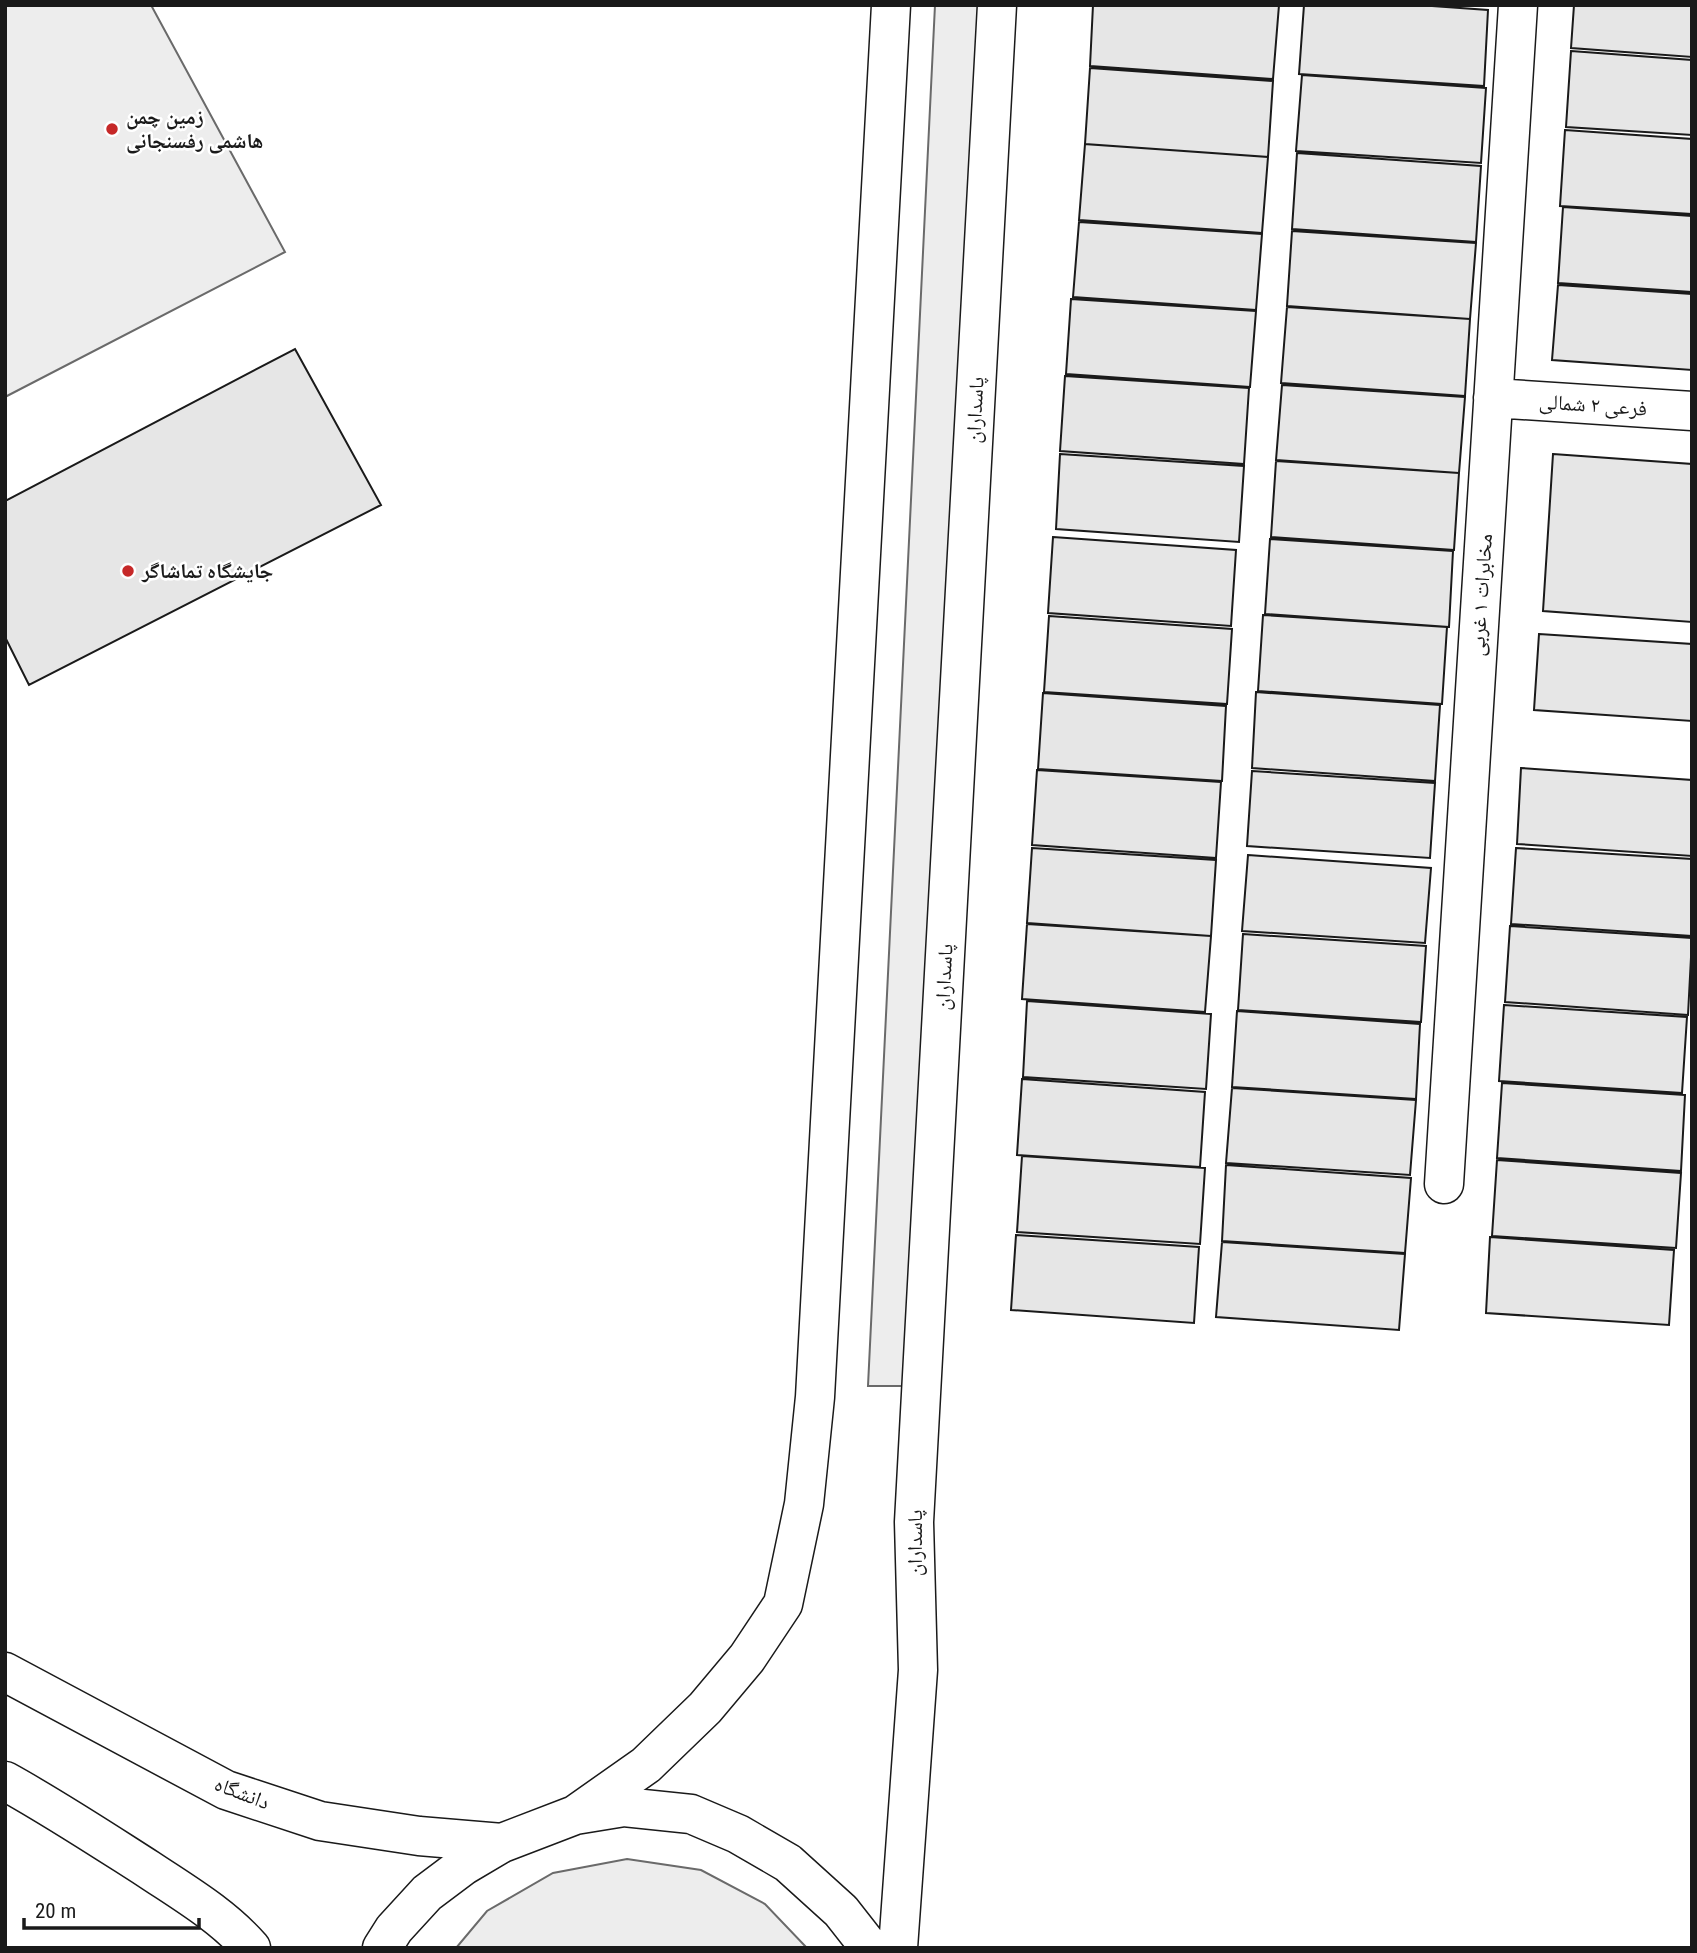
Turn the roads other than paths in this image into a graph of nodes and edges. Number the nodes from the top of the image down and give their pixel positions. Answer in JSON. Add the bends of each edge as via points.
{"nodes":[{"id":1,"x":891,"y":5,"type":"edge"},
{"id":2,"x":997,"y":5,"type":"edge"},
{"id":3,"x":1518,"y":5,"type":"edge"},
{"id":4,"x":1493,"y":398,"type":"junction"},
{"id":5,"x":1692,"y":411,"type":"edge"},
{"id":6,"x":1444,"y":1184,"type":"dead end"},
{"id":7,"x":5,"y":1672,"type":"edge"},
{"id":8,"x":5,"y":1781,"type":"edge"},
{"id":9,"x":575,"y":1815,"type":"junction"},
{"id":10,"x":502,"y":1843,"type":"junction"},
{"id":11,"x":251,"y":1948,"type":"edge"},
{"id":12,"x":382,"y":1948,"type":"edge"},
{"id":13,"x":870,"y":1948,"type":"edge"},
{"id":14,"x":898,"y":1948,"type":"edge"}],
"edges":[{"from":1,"to":9,"type":"main road","via":[[815,1397],[804,1504],[783,1604],[747,1658],[705,1708],[646,1765]]},
{"from":2,"to":14,"type":"main road","name":"پاسداران","via":[[914,1522],[918,1670]]},
{"from":3,"to":4,"type":"main road","name":"مخابرات ۱ غربی"},
{"from":4,"to":5,"type":"main road","name":"فرعی ۲ شمالی"},
{"from":4,"to":6,"type":"main road","name":"مخابرات ۱ غربی"},
{"from":7,"to":10,"type":"main road","name":"دانشگاه","via":[[226,1790],[320,1821]]},
{"from":8,"to":11,"type":"main road","via":[[186,1894],[233,1928]]},
{"from":9,"to":10,"type":"main road"},
{"from":9,"to":13,"type":"main road","via":[[624,1807],[691,1814],[738,1834],[788,1863],[841,1911]]},
{"from":10,"to":12,"type":"main road","via":[[427,1892]]}]}
